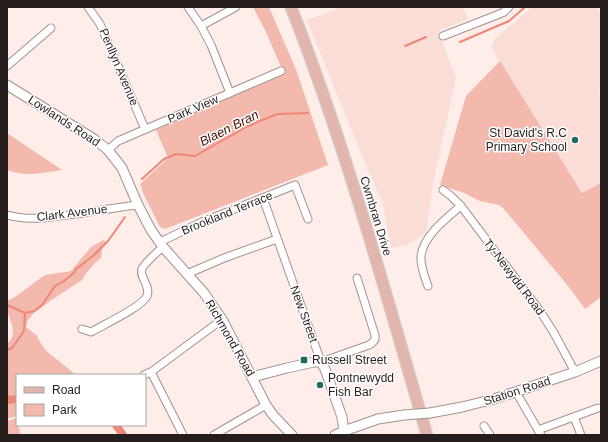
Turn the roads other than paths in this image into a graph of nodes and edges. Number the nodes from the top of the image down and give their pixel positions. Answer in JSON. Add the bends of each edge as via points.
{"nodes":[{"id":1,"x":88,"y":7,"type":"edge"},
{"id":2,"x":188,"y":7,"type":"edge"},
{"id":3,"x":236,"y":7,"type":"edge"},
{"id":4,"x":290,"y":7,"type":"edge"},
{"id":5,"x":509,"y":7,"type":"edge"},
{"id":6,"x":201,"y":26,"type":"junction"},
{"id":7,"x":51,"y":28,"type":"dead end"},
{"id":8,"x":443,"y":36,"type":"dead end"},
{"id":9,"x":7,"y":66,"type":"edge"},
{"id":10,"x":281,"y":72,"type":"dead end"},
{"id":11,"x":7,"y":85,"type":"edge"},
{"id":12,"x":230,"y":93,"type":"junction"},
{"id":13,"x":145,"y":129,"type":"junction"},
{"id":14,"x":108,"y":150,"type":"junction"},
{"id":15,"x":443,"y":190,"type":"dead end"},
{"id":16,"x":263,"y":198,"type":"junction"},
{"id":17,"x":138,"y":205,"type":"junction"},
{"id":18,"x":461,"y":206,"type":"junction"},
{"id":19,"x":9,"y":218,"type":"edge"},
{"id":20,"x":308,"y":219,"type":"dead end"},
{"id":21,"x":277,"y":239,"type":"junction"},
{"id":22,"x":161,"y":244,"type":"junction"},
{"id":23,"x":187,"y":274,"type":"junction"},
{"id":24,"x":357,"y":278,"type":"dead end"},
{"id":25,"x":428,"y":286,"type":"dead end"},
{"id":26,"x":223,"y":321,"type":"junction"},
{"id":27,"x":82,"y":329,"type":"dead end"},
{"id":28,"x":601,"y":361,"type":"edge"},
{"id":29,"x":321,"y":362,"type":"junction"},
{"id":30,"x":575,"y":372,"type":"junction"},
{"id":31,"x":147,"y":374,"type":"edge"},
{"id":32,"x":252,"y":377,"type":"junction"},
{"id":33,"x":516,"y":392,"type":"junction"},
{"id":34,"x":266,"y":405,"type":"junction"},
{"id":35,"x":598,"y":408,"type":"dead end"},
{"id":36,"x":574,"y":417,"type":"junction"},
{"id":37,"x":484,"y":426,"type":"dead end"},
{"id":38,"x":339,"y":433,"type":"edge"},
{"id":39,"x":540,"y":433,"type":"edge"},
{"id":40,"x":183,"y":435,"type":"edge"},
{"id":41,"x":214,"y":435,"type":"edge"},
{"id":42,"x":292,"y":435,"type":"edge"},
{"id":43,"x":427,"y":435,"type":"edge"},
{"id":44,"x":490,"y":435,"type":"edge"},
{"id":45,"x":581,"y":435,"type":"edge"}],
"edges":[{"from":1,"to":13,"type":"street","name":"Penllyn Avenue","via":[[100,24]]},
{"from":2,"to":6,"type":"street"},
{"from":3,"to":6,"type":"street"},
{"from":4,"to":43,"type":"main road","name":"Cwmbran Drive","via":[[337,133],[368,230]]},
{"from":5,"to":8,"type":"street","via":[[504,12]]},
{"from":6,"to":12,"type":"street"},
{"from":7,"to":9,"type":"street"},
{"from":10,"to":12,"type":"street","name":"Park View"},
{"from":11,"to":14,"type":"street","name":"Lowlands Road"},
{"from":12,"to":13,"type":"street","name":"Park View"},
{"from":13,"to":14,"type":"street","name":"Park View","via":[[118,141]]},
{"from":14,"to":17,"type":"street","name":"Lowlands Road","via":[[122,168]]},
{"from":15,"to":18,"type":"street","name":"Ty-Newydd Road"},
{"from":16,"to":20,"type":"street","name":"Brookland Terrace","via":[[295,186]]},
{"from":16,"to":21,"type":"street","name":"New Street"},
{"from":16,"to":22,"type":"street","name":"Brookland Terrace","via":[[202,222]]},
{"from":17,"to":19,"type":"street","name":"Clark Avenue","via":[[47,217]]},
{"from":17,"to":22,"type":"street","name":"Richmond Road"},
{"from":18,"to":25,"type":"street","via":[[431,234],[423,248],[421,260]]},
{"from":18,"to":30,"type":"street","name":"Ty-Newydd Road","via":[[540,311]]},
{"from":21,"to":23,"type":"street"},
{"from":21,"to":29,"type":"street","name":"New Street"},
{"from":22,"to":23,"type":"street","name":"Richmond Road"},
{"from":22,"to":27,"type":"street","via":[[158,252],[142,269],[148,290],[142,302],[91,332]]},
{"from":23,"to":26,"type":"street","name":"Richmond Road"},
{"from":24,"to":29,"type":"street","via":[[376,338],[369,345]]},
{"from":26,"to":31,"type":"street"},
{"from":26,"to":32,"type":"street","name":"Richmond Road"},
{"from":28,"to":30,"type":"street","name":"Station Road"},
{"from":29,"to":32,"type":"street"},
{"from":29,"to":38,"type":"street","name":"New Street","via":[[342,417]]},
{"from":30,"to":33,"type":"street","name":"Station Road"},
{"from":31,"to":40,"type":"street"},
{"from":32,"to":34,"type":"street","name":"Richmond Road"},
{"from":33,"to":38,"type":"street","name":"Station Road","bridge":true,"via":[[462,407],[378,419]]},
{"from":33,"to":39,"type":"street"},
{"from":34,"to":41,"type":"street"},
{"from":34,"to":42,"type":"street","name":"Richmond Road"},
{"from":35,"to":36,"type":"street"},
{"from":36,"to":39,"type":"street"},
{"from":36,"to":45,"type":"street"},
{"from":37,"to":44,"type":"street"}]}
